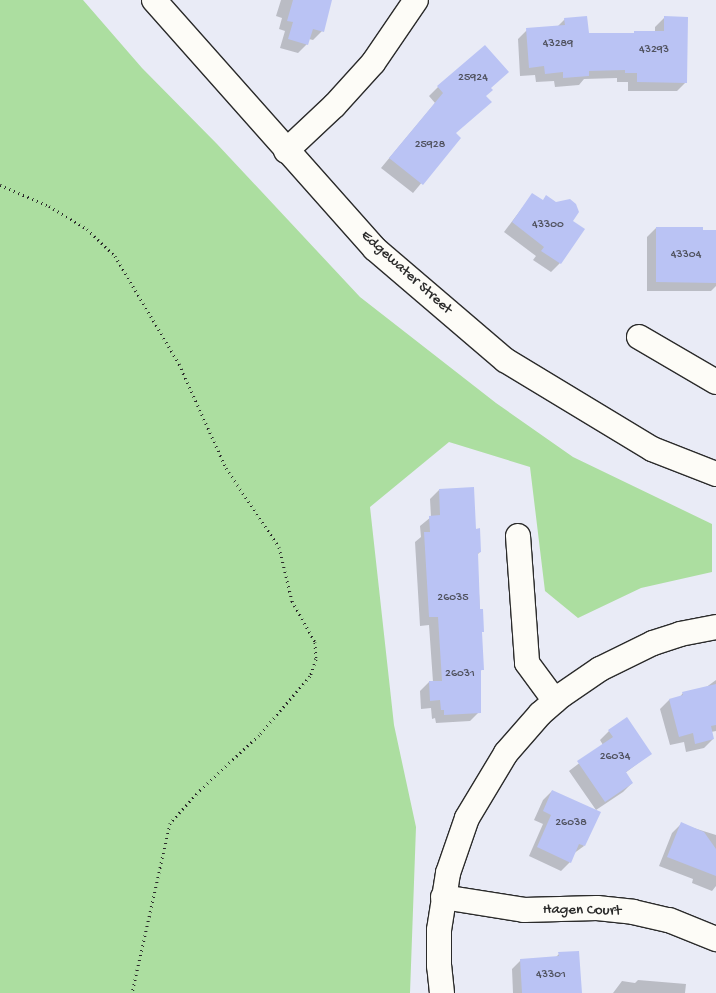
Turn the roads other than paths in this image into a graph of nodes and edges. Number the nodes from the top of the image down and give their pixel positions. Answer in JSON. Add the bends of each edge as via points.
{"nodes":[{"id":1,"x":154,"y":0,"type":"edge"},
{"id":2,"x":416,"y":0,"type":"edge"},
{"id":3,"x":286,"y":151,"type":"junction"},
{"id":4,"x":639,"y":337,"type":"dead end"},
{"id":5,"x":716,"y":382,"type":"edge"},
{"id":6,"x":716,"y":474,"type":"edge"},
{"id":7,"x":518,"y":536,"type":"dead end"},
{"id":8,"x":716,"y":627,"type":"edge"},
{"id":9,"x":556,"y":702,"type":"junction"},
{"id":10,"x":443,"y":897,"type":"junction"},
{"id":11,"x":716,"y":940,"type":"edge"},
{"id":12,"x":442,"y":993,"type":"edge"}],
"edges":[{"from":1,"to":3,"type":"street","name":"Edgewater Street"},
{"from":2,"to":3,"type":"street","via":[[373,63]]},
{"from":3,"to":6,"type":"street","name":"Edgewater Street","via":[[375,249],[505,360],[652,449]]},
{"from":4,"to":5,"type":"street"},
{"from":7,"to":9,"type":"street","via":[[527,663]]},
{"from":8,"to":9,"type":"street","via":[[680,634],[626,655],[600,668]]},
{"from":9,"to":10,"type":"street","via":[[511,747],[478,798],[457,845]]},
{"from":10,"to":11,"type":"street","name":"Hagen Court","via":[[524,910],[597,908],[633,912],[669,920]]},
{"from":10,"to":12,"type":"street","via":[[439,930]]}]}
